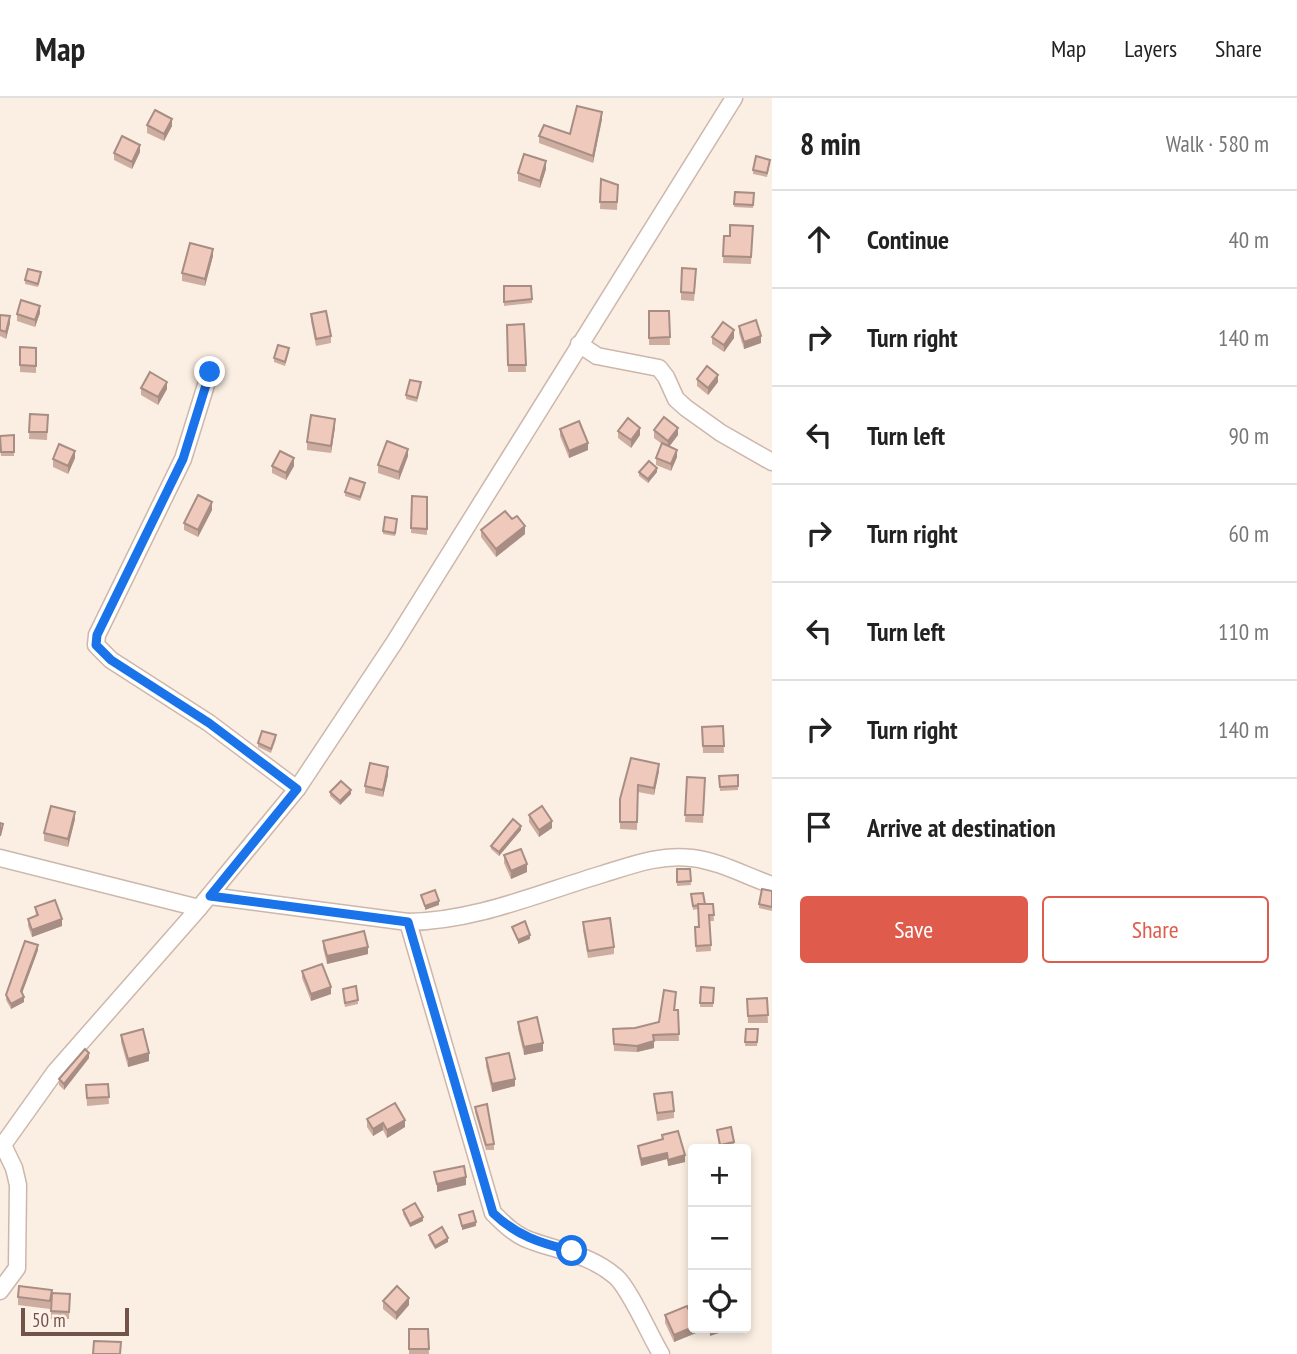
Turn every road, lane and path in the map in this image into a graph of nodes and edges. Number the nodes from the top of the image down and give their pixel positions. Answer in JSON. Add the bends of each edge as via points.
{"nodes":[{"id":1,"x":734,"y":98,"type":"edge"},
{"id":2,"x":579,"y":344,"type":"junction"},
{"id":3,"x":210,"y":372,"type":"dead end"},
{"id":4,"x":772,"y":463,"type":"edge"},
{"id":5,"x":297,"y":789,"type":"junction"},
{"id":6,"x":0,"y":858,"type":"edge"},
{"id":7,"x":772,"y":885,"type":"edge"},
{"id":8,"x":204,"y":902,"type":"junction"},
{"id":9,"x":408,"y":922,"type":"junction"},
{"id":10,"x":2,"y":1147,"type":"edge"},
{"id":11,"x":0,"y":1291,"type":"edge"},
{"id":12,"x":661,"y":1354,"type":"edge"}],
"edges":[{"from":1,"to":2,"type":"street"},
{"from":2,"to":4,"type":"street","via":[[597,356],[659,368],[686,408]]},
{"from":2,"to":5,"type":"street","via":[[394,643]]},
{"from":3,"to":5,"type":"street","via":[[183,459],[96,645]]},
{"from":5,"to":8,"type":"street"},
{"from":6,"to":8,"type":"street"},
{"from":7,"to":9,"type":"street","via":[[708,861],[671,856],[473,915]]},
{"from":8,"to":9,"type":"street"},
{"from":8,"to":10,"type":"street","via":[[55,1072]]},
{"from":9,"to":12,"type":"street","via":[[493,1213],[530,1241],[572,1251],[618,1278]]},
{"from":10,"to":11,"type":"street","via":[[18,1185],[17,1268]]}]}
